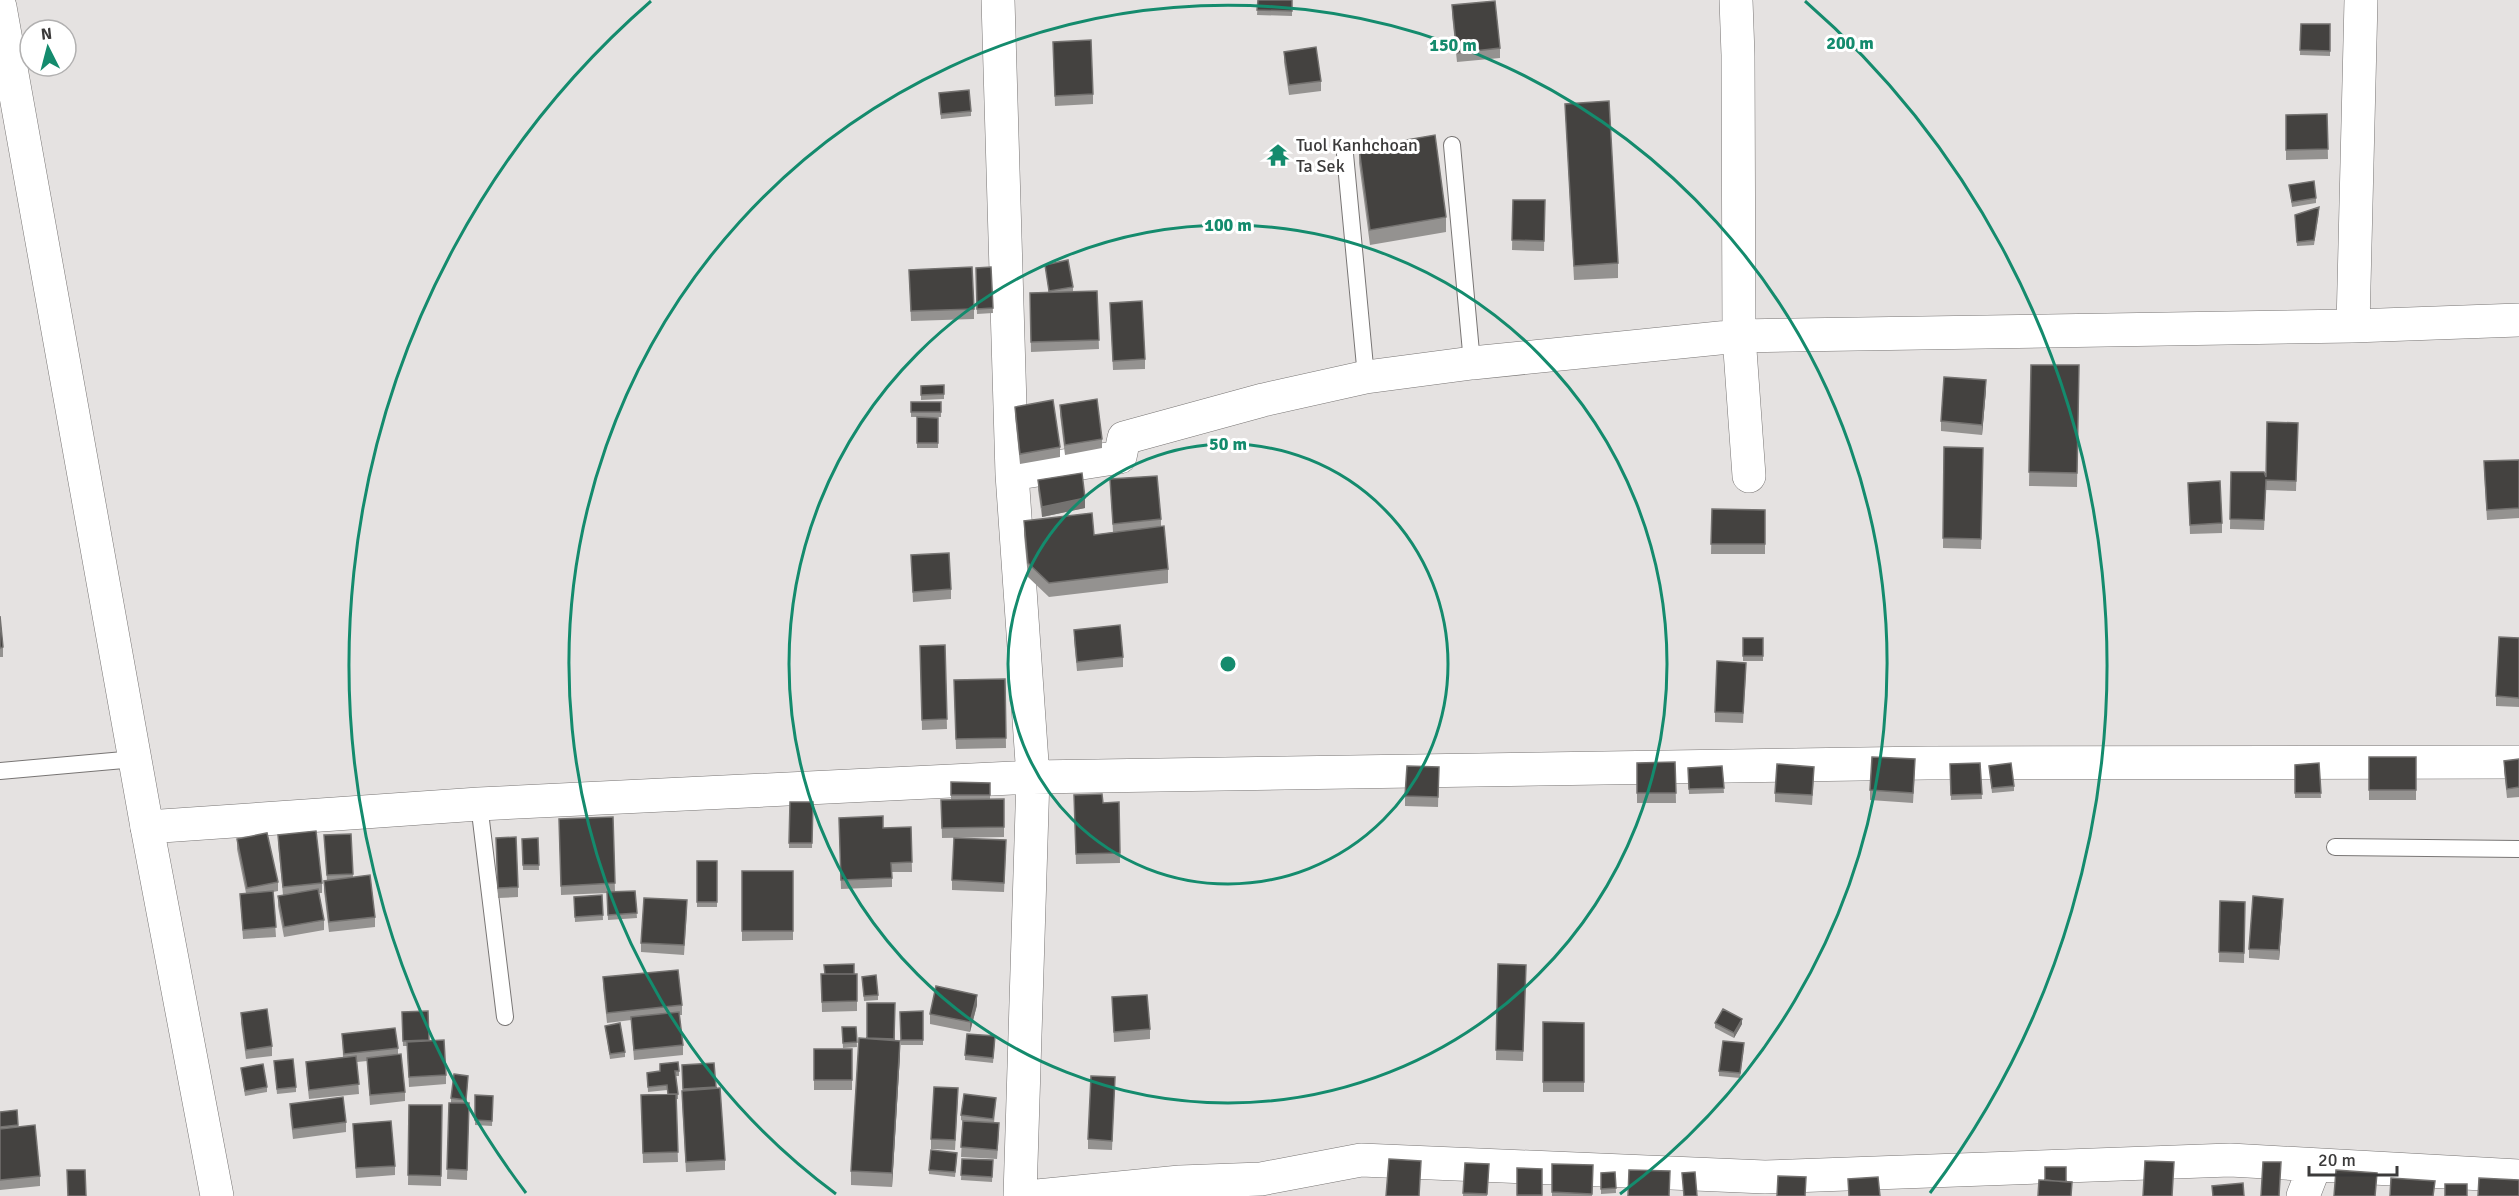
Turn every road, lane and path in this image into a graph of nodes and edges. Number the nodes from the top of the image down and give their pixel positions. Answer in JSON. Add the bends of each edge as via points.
{"nodes":[{"id":1,"x":998,"y":0,"type":"edge"},
{"id":2,"x":1736,"y":0,"type":"edge"},
{"id":3,"x":2361,"y":0,"type":"edge"},
{"id":4,"x":0,"y":7,"type":"edge"},
{"id":5,"x":1452,"y":145,"type":"dead end"},
{"id":6,"x":1345,"y":154,"type":"dead end"},
{"id":7,"x":2519,"y":320,"type":"edge"},
{"id":8,"x":2353,"y":326,"type":"junction"},
{"id":9,"x":1739,"y":336,"type":"junction"},
{"id":10,"x":1472,"y":363,"type":"junction"},
{"id":11,"x":1366,"y":377,"type":"junction"},
{"id":12,"x":1012,"y":474,"type":"junction"},
{"id":13,"x":1749,"y":476,"type":"dead end"},
{"id":14,"x":135,"y":759,"type":"junction"},
{"id":15,"x":2519,"y":762,"type":"edge"},
{"id":16,"x":0,"y":771,"type":"edge"},
{"id":17,"x":1033,"y":777,"type":"junction"},
{"id":18,"x":479,"y":804,"type":"junction"},
{"id":19,"x":147,"y":827,"type":"junction"},
{"id":20,"x":2335,"y":847,"type":"dead end"},
{"id":21,"x":2519,"y":849,"type":"edge"},
{"id":22,"x":505,"y":1017,"type":"dead end"},
{"id":23,"x":2315,"y":1165,"type":"junction"},
{"id":24,"x":2519,"y":1176,"type":"edge"},
{"id":25,"x":217,"y":1196,"type":"edge"},
{"id":26,"x":1020,"y":1196,"type":"edge"},
{"id":27,"x":1037,"y":1196,"type":"edge"},
{"id":28,"x":2303,"y":1196,"type":"edge"}],
"edges":[{"from":1,"to":12,"type":"street"},
{"from":2,"to":9,"type":"street"},
{"from":3,"to":8,"type":"street"},
{"from":4,"to":14,"type":"street"},
{"from":5,"to":10,"type":"lane"},
{"from":6,"to":11,"type":"lane"},
{"from":7,"to":8,"type":"street"},
{"from":8,"to":9,"type":"street"},
{"from":9,"to":10,"type":"street"},
{"from":9,"to":13,"type":"street"},
{"from":10,"to":11,"type":"street"},
{"from":11,"to":12,"type":"street","via":[[1124,438],[1120,457]]},
{"from":12,"to":17,"type":"street"},
{"from":14,"to":16,"type":"lane"},
{"from":14,"to":19,"type":"street"},
{"from":15,"to":17,"type":"street","via":[[1927,763]]},
{"from":17,"to":18,"type":"street"},
{"from":17,"to":26,"type":"street"},
{"from":18,"to":19,"type":"street"},
{"from":18,"to":22,"type":"lane"},
{"from":19,"to":25,"type":"street"},
{"from":20,"to":21,"type":"lane"},
{"from":23,"to":24,"type":"street"},
{"from":23,"to":27,"type":"street","via":[[2230,1160],[1765,1177],[1361,1160],[1262,1179],[1180,1182]]},
{"from":23,"to":28,"type":"street"}]}
